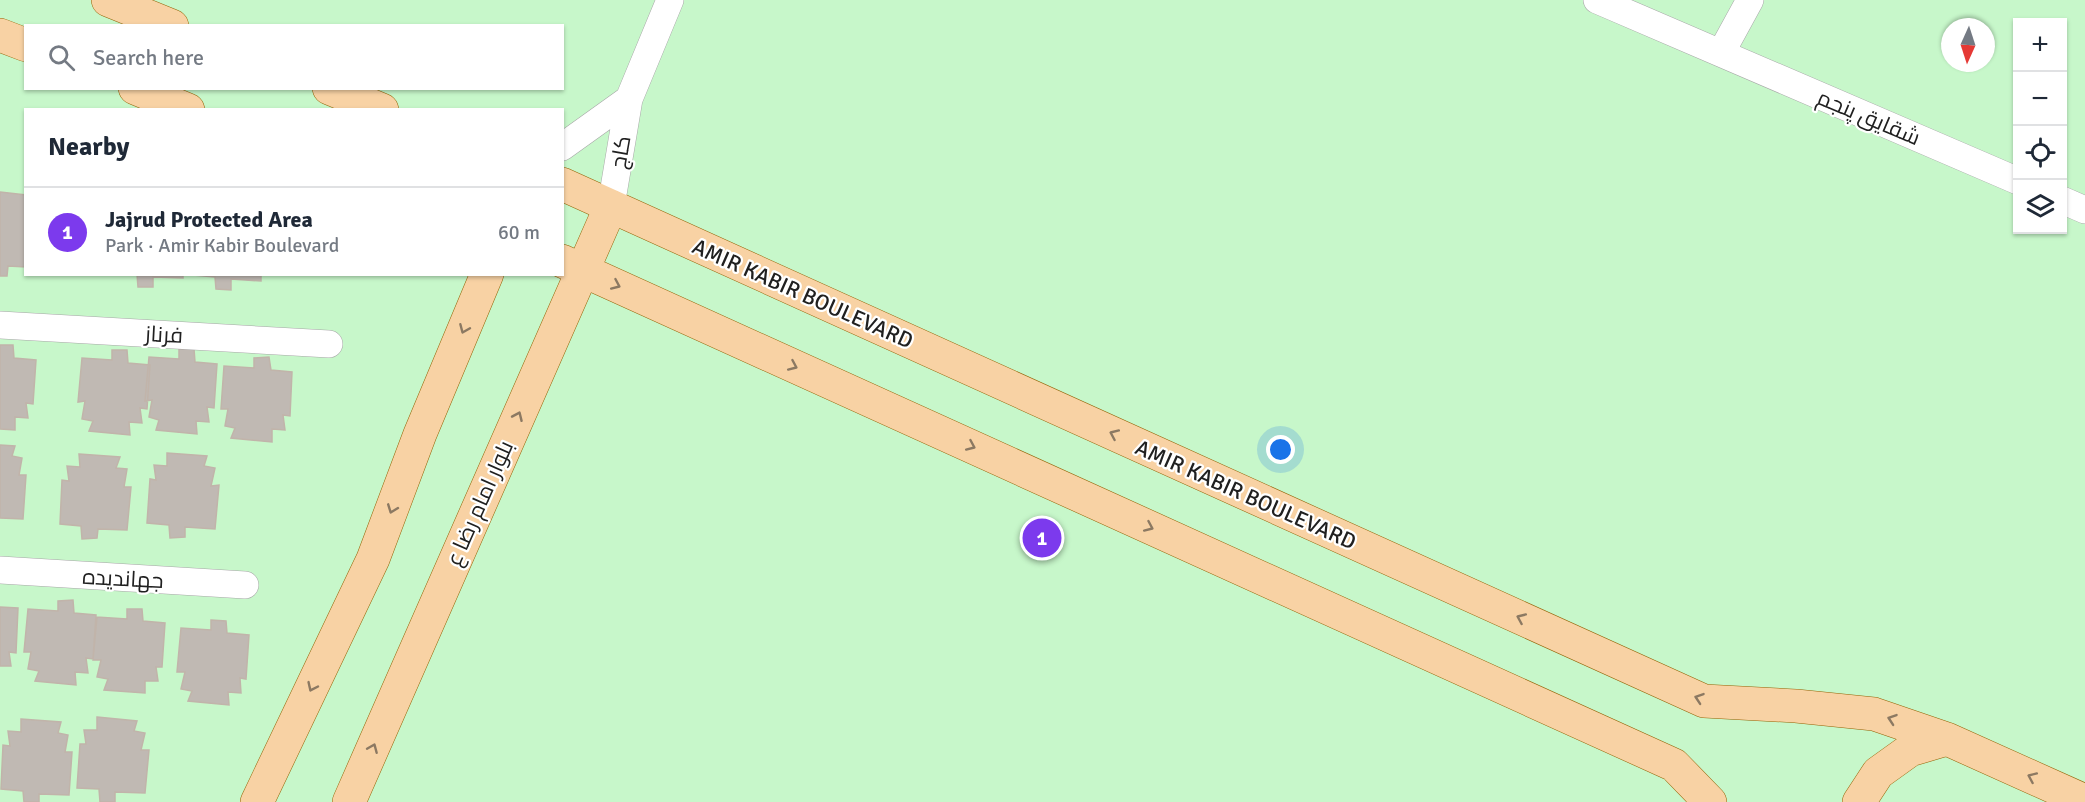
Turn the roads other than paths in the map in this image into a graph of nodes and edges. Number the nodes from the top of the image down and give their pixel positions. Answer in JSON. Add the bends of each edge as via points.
{"nodes":[{"id":1,"x":108,"y":0,"type":"edge"},
{"id":2,"x":670,"y":0,"type":"edge"},
{"id":3,"x":1597,"y":0,"type":"edge"},
{"id":4,"x":1750,"y":0,"type":"edge"},
{"id":5,"x":167,"y":24,"type":"edge"},
{"id":6,"x":0,"y":35,"type":"edge"},
{"id":7,"x":24,"y":44,"type":"edge"},
{"id":8,"x":1720,"y":53,"type":"junction"},
{"id":9,"x":140,"y":90,"type":"edge"},
{"id":10,"x":334,"y":90,"type":"edge"},
{"id":11,"x":629,"y":99,"type":"junction"},
{"id":12,"x":183,"y":108,"type":"edge"},
{"id":13,"x":377,"y":108,"type":"edge"},
{"id":14,"x":564,"y":146,"type":"edge"},
{"id":15,"x":2016,"y":180,"type":"edge"},
{"id":16,"x":564,"y":185,"type":"edge"},
{"id":17,"x":2067,"y":202,"type":"edge"},
{"id":18,"x":611,"y":206,"type":"junction"},
{"id":19,"x":2085,"y":210,"type":"edge"},
{"id":20,"x":573,"y":265,"type":"edge"},
{"id":21,"x":486,"y":276,"type":"edge"},
{"id":22,"x":0,"y":325,"type":"edge"},
{"id":23,"x":328,"y":344,"type":"dead end"},
{"id":24,"x":0,"y":570,"type":"edge"},
{"id":25,"x":245,"y":585,"type":"dead end"},
{"id":26,"x":1947,"y":739,"type":"junction"},
{"id":27,"x":2085,"y":801,"type":"edge"},
{"id":28,"x":257,"y":802,"type":"edge"},
{"id":29,"x":350,"y":802,"type":"edge"},
{"id":30,"x":1710,"y":802,"type":"edge"},
{"id":31,"x":1859,"y":802,"type":"edge"}],
"edges":[{"from":1,"to":5,"type":"main road"},
{"from":2,"to":11,"type":"street","name":"کاج"},
{"from":3,"to":8,"type":"street","name":"شقایق پنجم"},
{"from":4,"to":8,"type":"street"},
{"from":6,"to":7,"type":"main road"},
{"from":8,"to":15,"type":"street","name":"شقایق پنجم"},
{"from":9,"to":12,"type":"main road"},
{"from":10,"to":13,"type":"main road"},
{"from":11,"to":14,"type":"street","name":"کاج"},
{"from":11,"to":18,"type":"street","name":"کاج"},
{"from":16,"to":18,"type":"main road","name":"AMIR KABIR BOULEVARD"},
{"from":17,"to":19,"type":"street"},
{"from":18,"to":20,"type":"main road","name":"بلوار امام رضا ع"},
{"from":26,"to":18,"type":"main road","name":"AMIR KABIR BOULEVARD","one_way":true,"via":[[1874,714],[1704,701]]},
{"from":29,"to":20,"type":"main road","name":"بلوار امام رضا ع","one_way":true},
{"from":20,"to":30,"type":"main road","one_way":true,"via":[[1674,765]]},
{"from":21,"to":28,"type":"main road","one_way":true,"via":[[373,559]]},
{"from":22,"to":23,"type":"street","name":"فرناز"},
{"from":24,"to":25,"type":"street","name":"جهاندیده"},
{"from":27,"to":26,"type":"main road","name":"AMIR KABIR BOULEVARD","one_way":true},
{"from":26,"to":31,"type":"main road","via":[[1910,750],[1878,774]]}]}
